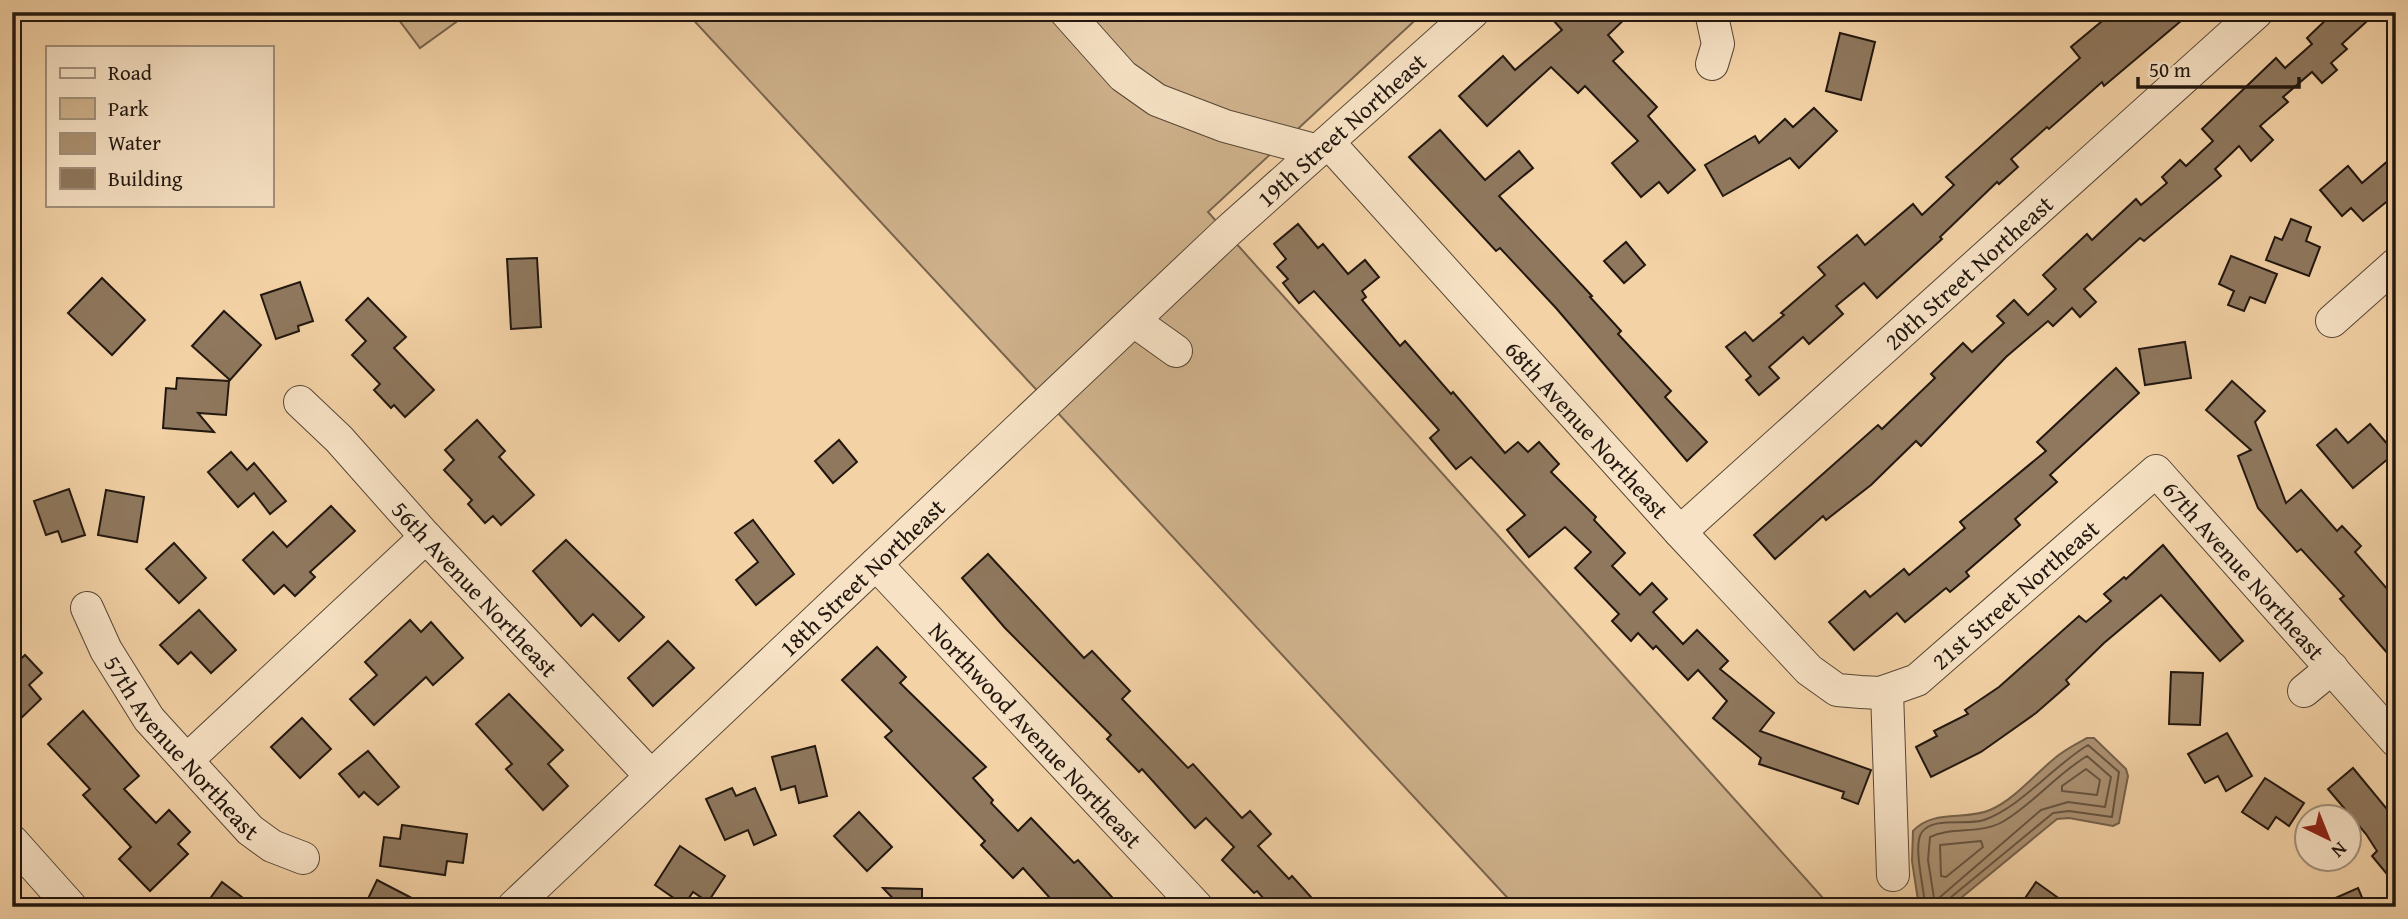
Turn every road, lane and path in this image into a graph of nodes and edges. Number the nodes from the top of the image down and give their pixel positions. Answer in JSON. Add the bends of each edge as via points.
{"nodes":[{"id":1,"x":1066,"y":12,"type":"edge"},
{"id":2,"x":1473,"y":12,"type":"edge"},
{"id":3,"x":1711,"y":12,"type":"edge"},
{"id":4,"x":2257,"y":12,"type":"edge"},
{"id":5,"x":1712,"y":64,"type":"dead end"},
{"id":6,"x":1323,"y":146,"type":"junction"},
{"id":7,"x":1211,"y":247,"type":"joint"},
{"id":8,"x":2396,"y":264,"type":"edge"},
{"id":9,"x":1134,"y":321,"type":"junction"},
{"id":10,"x":2332,"y":321,"type":"dead end"},
{"id":11,"x":1175,"y":351,"type":"dead end"},
{"id":12,"x":300,"y":402,"type":"dead end"},
{"id":13,"x":2157,"y":471,"type":"joint"},
{"id":14,"x":1680,"y":532,"type":"junction"},
{"id":15,"x":426,"y":537,"type":"junction"},
{"id":16,"x":876,"y":564,"type":"junction"},
{"id":17,"x":87,"y":608,"type":"dead end"},
{"id":18,"x":2332,"y":668,"type":"junction"},
{"id":19,"x":2304,"y":691,"type":"dead end"},
{"id":20,"x":1874,"y":692,"type":"junction"},
{"id":21,"x":2396,"y":741,"type":"edge"},
{"id":22,"x":187,"y":760,"type":"junction"},
{"id":23,"x":650,"y":775,"type":"junction"},
{"id":24,"x":12,"y":841,"type":"edge"},
{"id":25,"x":303,"y":858,"type":"dead end"},
{"id":26,"x":1893,"y":875,"type":"dead end"},
{"id":27,"x":71,"y":907,"type":"edge"},
{"id":28,"x":513,"y":907,"type":"edge"},
{"id":29,"x":1197,"y":907,"type":"edge"}],
"edges":[{"from":1,"to":6,"type":"street","via":[[1123,76],[1157,100],[1225,125]]},
{"from":2,"to":6,"type":"street","name":"19th Street Northeast"},
{"from":3,"to":5,"type":"street","via":[[1718,44]]},
{"from":4,"to":14,"type":"street","name":"20th Street Northeast"},
{"from":6,"to":7,"type":"street","name":"19th Street Northeast"},
{"from":6,"to":14,"type":"street","name":"68th Avenue Northeast"},
{"from":7,"to":9,"type":"street","name":"18th Street Northeast"},
{"from":8,"to":10,"type":"street"},
{"from":9,"to":11,"type":"street"},
{"from":9,"to":16,"type":"street","name":"18th Street Northeast"},
{"from":12,"to":15,"type":"street","name":"56th Avenue Northeast"},
{"from":13,"to":18,"type":"street","name":"67th Avenue Northeast"},
{"from":13,"to":20,"type":"street","name":"21st Street Northeast","via":[[1917,680]]},
{"from":14,"to":20,"type":"street","name":"68th Avenue Northeast","via":[[1810,670],[1837,690]]},
{"from":15,"to":22,"type":"street"},
{"from":15,"to":23,"type":"street","name":"56th Avenue Northeast"},
{"from":16,"to":23,"type":"street","name":"18th Street Northeast"},
{"from":16,"to":29,"type":"street","name":"Northwood Avenue Northeast"},
{"from":17,"to":22,"type":"street","name":"57th Avenue Northeast","via":[[106,650],[149,719]]},
{"from":18,"to":19,"type":"street","name":"67th Avenue Northeast"},
{"from":18,"to":21,"type":"street","name":"67th Avenue Northeast"},
{"from":20,"to":26,"type":"street"},
{"from":22,"to":25,"type":"street","name":"57th Avenue Northeast","via":[[250,830],[272,846]]},
{"from":23,"to":28,"type":"street","name":"18th Street Northeast"},
{"from":24,"to":27,"type":"street"}]}
